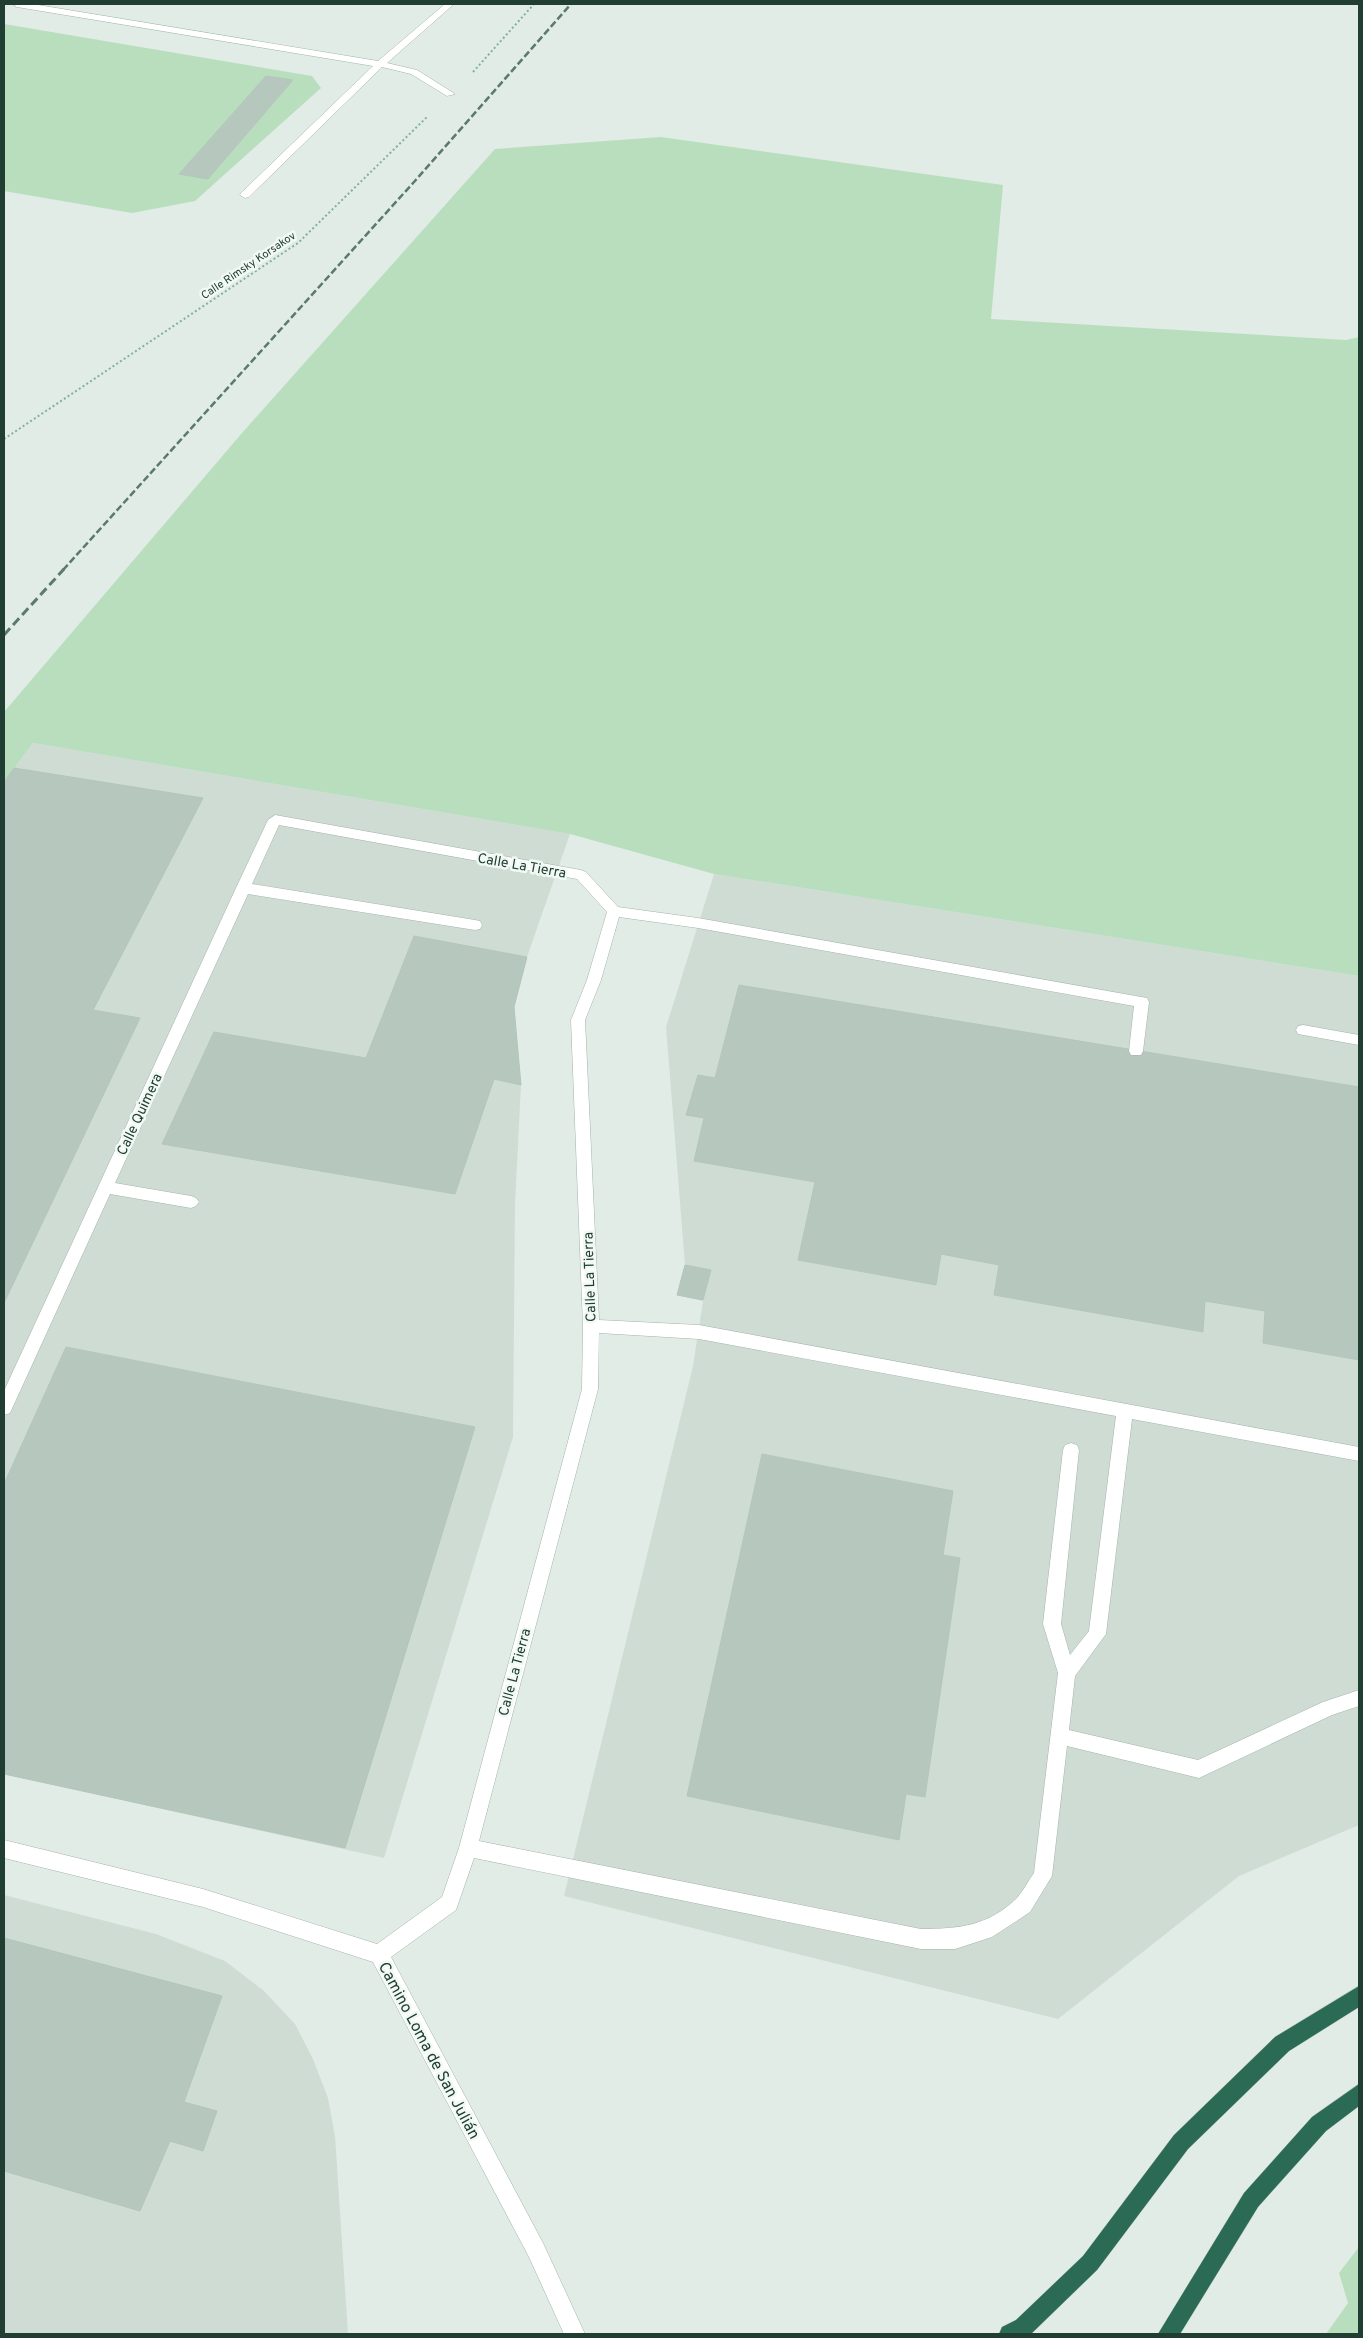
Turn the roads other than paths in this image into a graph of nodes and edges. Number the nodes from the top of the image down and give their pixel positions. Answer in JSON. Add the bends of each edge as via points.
{"nodes":[{"id":1,"x":17,"y":4,"type":"edge"},
{"id":2,"x":450,"y":4,"type":"edge"},
{"id":3,"x":380,"y":64,"type":"junction"},
{"id":4,"x":450,"y":94,"type":"road end"},
{"id":5,"x":245,"y":195,"type":"dead end"},
{"id":6,"x":275,"y":820,"type":"joint"},
{"id":7,"x":243,"y":888,"type":"junction"},
{"id":8,"x":614,"y":911,"type":"junction"},
{"id":9,"x":475,"y":925,"type":"dead end"},
{"id":10,"x":1303,"y":1030,"type":"dead end"},
{"id":11,"x":1359,"y":1040,"type":"edge"},
{"id":12,"x":1136,"y":1050,"type":"dead end"},
{"id":13,"x":106,"y":1187,"type":"junction"},
{"id":14,"x":191,"y":1202,"type":"dead end"},
{"id":15,"x":591,"y":1326,"type":"junction"},
{"id":16,"x":4,"y":1408,"type":"edge"},
{"id":17,"x":1125,"y":1411,"type":"junction"},
{"id":18,"x":1071,"y":1450,"type":"dead end"},
{"id":19,"x":1359,"y":1454,"type":"edge"},
{"id":20,"x":1067,"y":1673,"type":"junction"},
{"id":21,"x":1359,"y":1698,"type":"edge"},
{"id":22,"x":1060,"y":1736,"type":"junction"},
{"id":23,"x":468,"y":1848,"type":"junction"},
{"id":24,"x":4,"y":1849,"type":"edge"},
{"id":25,"x":379,"y":1954,"type":"junction"},
{"id":26,"x":1359,"y":1996,"type":"edge"},
{"id":27,"x":1359,"y":2094,"type":"edge"},
{"id":28,"x":575,"y":2334,"type":"edge"},
{"id":29,"x":1009,"y":2334,"type":"edge"},
{"id":30,"x":1168,"y":2334,"type":"edge"}],
"edges":[{"from":1,"to":3,"type":"street"},
{"from":2,"to":3,"type":"street"},
{"from":3,"to":4,"type":"street","via":[[414,72]]},
{"from":3,"to":5,"type":"street"},
{"from":6,"to":7,"type":"street","name":"Calle Quimera"},
{"from":6,"to":8,"type":"street","name":"Calle La Tierra","via":[[581,875]]},
{"from":7,"to":9,"type":"street"},
{"from":7,"to":13,"type":"street","name":"Calle Quimera"},
{"from":8,"to":12,"type":"street","via":[[1142,1002]]},
{"from":8,"to":15,"type":"street","name":"Calle La Tierra","via":[[594,980],[578,1020]]},
{"from":10,"to":11,"type":"street"},
{"from":13,"to":14,"type":"street"},
{"from":13,"to":16,"type":"street","name":"Calle Quimera"},
{"from":15,"to":17,"type":"street","via":[[699,1332]]},
{"from":15,"to":23,"type":"street","name":"Calle La Tierra","via":[[590,1389]]},
{"from":17,"to":19,"type":"street"},
{"from":17,"to":20,"type":"street","via":[[1097,1634]]},
{"from":18,"to":20,"type":"street","via":[[1052,1624]]},
{"from":20,"to":22,"type":"street"},
{"from":21,"to":22,"type":"street","via":[[1330,1708],[1199,1769]]},
{"from":22,"to":23,"type":"street","via":[[1042,1876],[1016,1911],[992,1928],[955,1939],[921,1939]]},
{"from":23,"to":25,"type":"street","name":"Calle La Tierra","via":[[449,1903]]},
{"from":24,"to":25,"type":"street","name":"Camino Loma de San Julián","via":[[203,1898]]},
{"from":25,"to":28,"type":"street","name":"Camino Loma de San Julián","via":[[536,2250]]},
{"from":26,"to":29,"type":"highway","via":[[1282,2044],[1181,2142],[1090,2263],[1023,2327]]},
{"from":27,"to":30,"type":"highway","via":[[1319,2124],[1251,2200]]}]}
